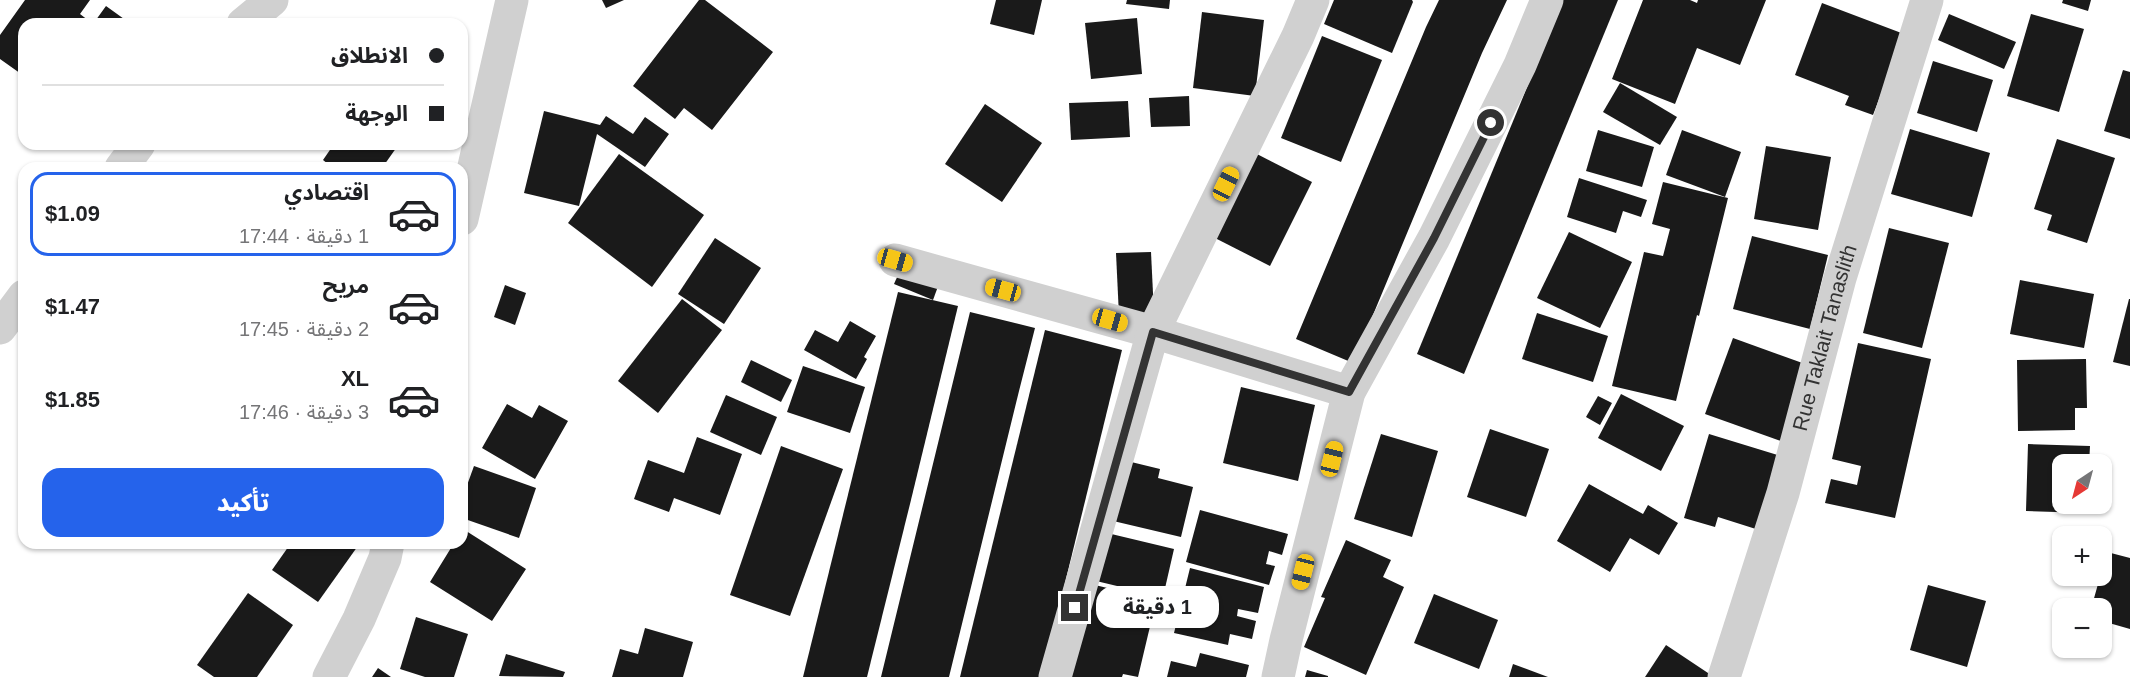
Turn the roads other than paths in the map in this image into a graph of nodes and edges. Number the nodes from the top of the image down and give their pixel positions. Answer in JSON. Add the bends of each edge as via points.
{"nodes":[{"id":1,"x":272,"y":0,"type":"edge"},
{"id":2,"x":512,"y":0,"type":"edge"},
{"id":3,"x":1313,"y":0,"type":"edge"},
{"id":4,"x":1547,"y":0,"type":"edge"},
{"id":5,"x":1927,"y":0,"type":"edge"},
{"id":6,"x":250,"y":18,"type":"edge"},
{"id":7,"x":468,"y":193,"type":"edge"},
{"id":8,"x":895,"y":260,"type":"dead end"},
{"id":9,"x":18,"y":304,"type":"edge"},
{"id":10,"x":0,"y":328,"type":"edge"},
{"id":11,"x":1153,"y":332,"type":"junction"},
{"id":12,"x":1349,"y":392,"type":"junction"},
{"id":13,"x":387,"y":549,"type":"edge"},
{"id":14,"x":329,"y":677,"type":"edge"},
{"id":15,"x":1055,"y":677,"type":"edge"},
{"id":16,"x":1278,"y":677,"type":"edge"},
{"id":17,"x":1724,"y":677,"type":"edge"}],
"edges":[{"from":1,"to":6,"type":"street"},
{"from":2,"to":7,"type":"street"},
{"from":3,"to":11,"type":"street"},
{"from":4,"to":12,"type":"street","via":[[1520,65],[1434,238]]},
{"from":5,"to":17,"type":"street","name":"Rue Taklait Tanaslith","via":[[1840,278],[1783,493]]},
{"from":8,"to":11,"type":"street"},
{"from":9,"to":10,"type":"street"},
{"from":11,"to":12,"type":"street"},
{"from":11,"to":15,"type":"street"},
{"from":12,"to":16,"type":"street"},
{"from":13,"to":14,"type":"street","via":[[359,619]]}]}
